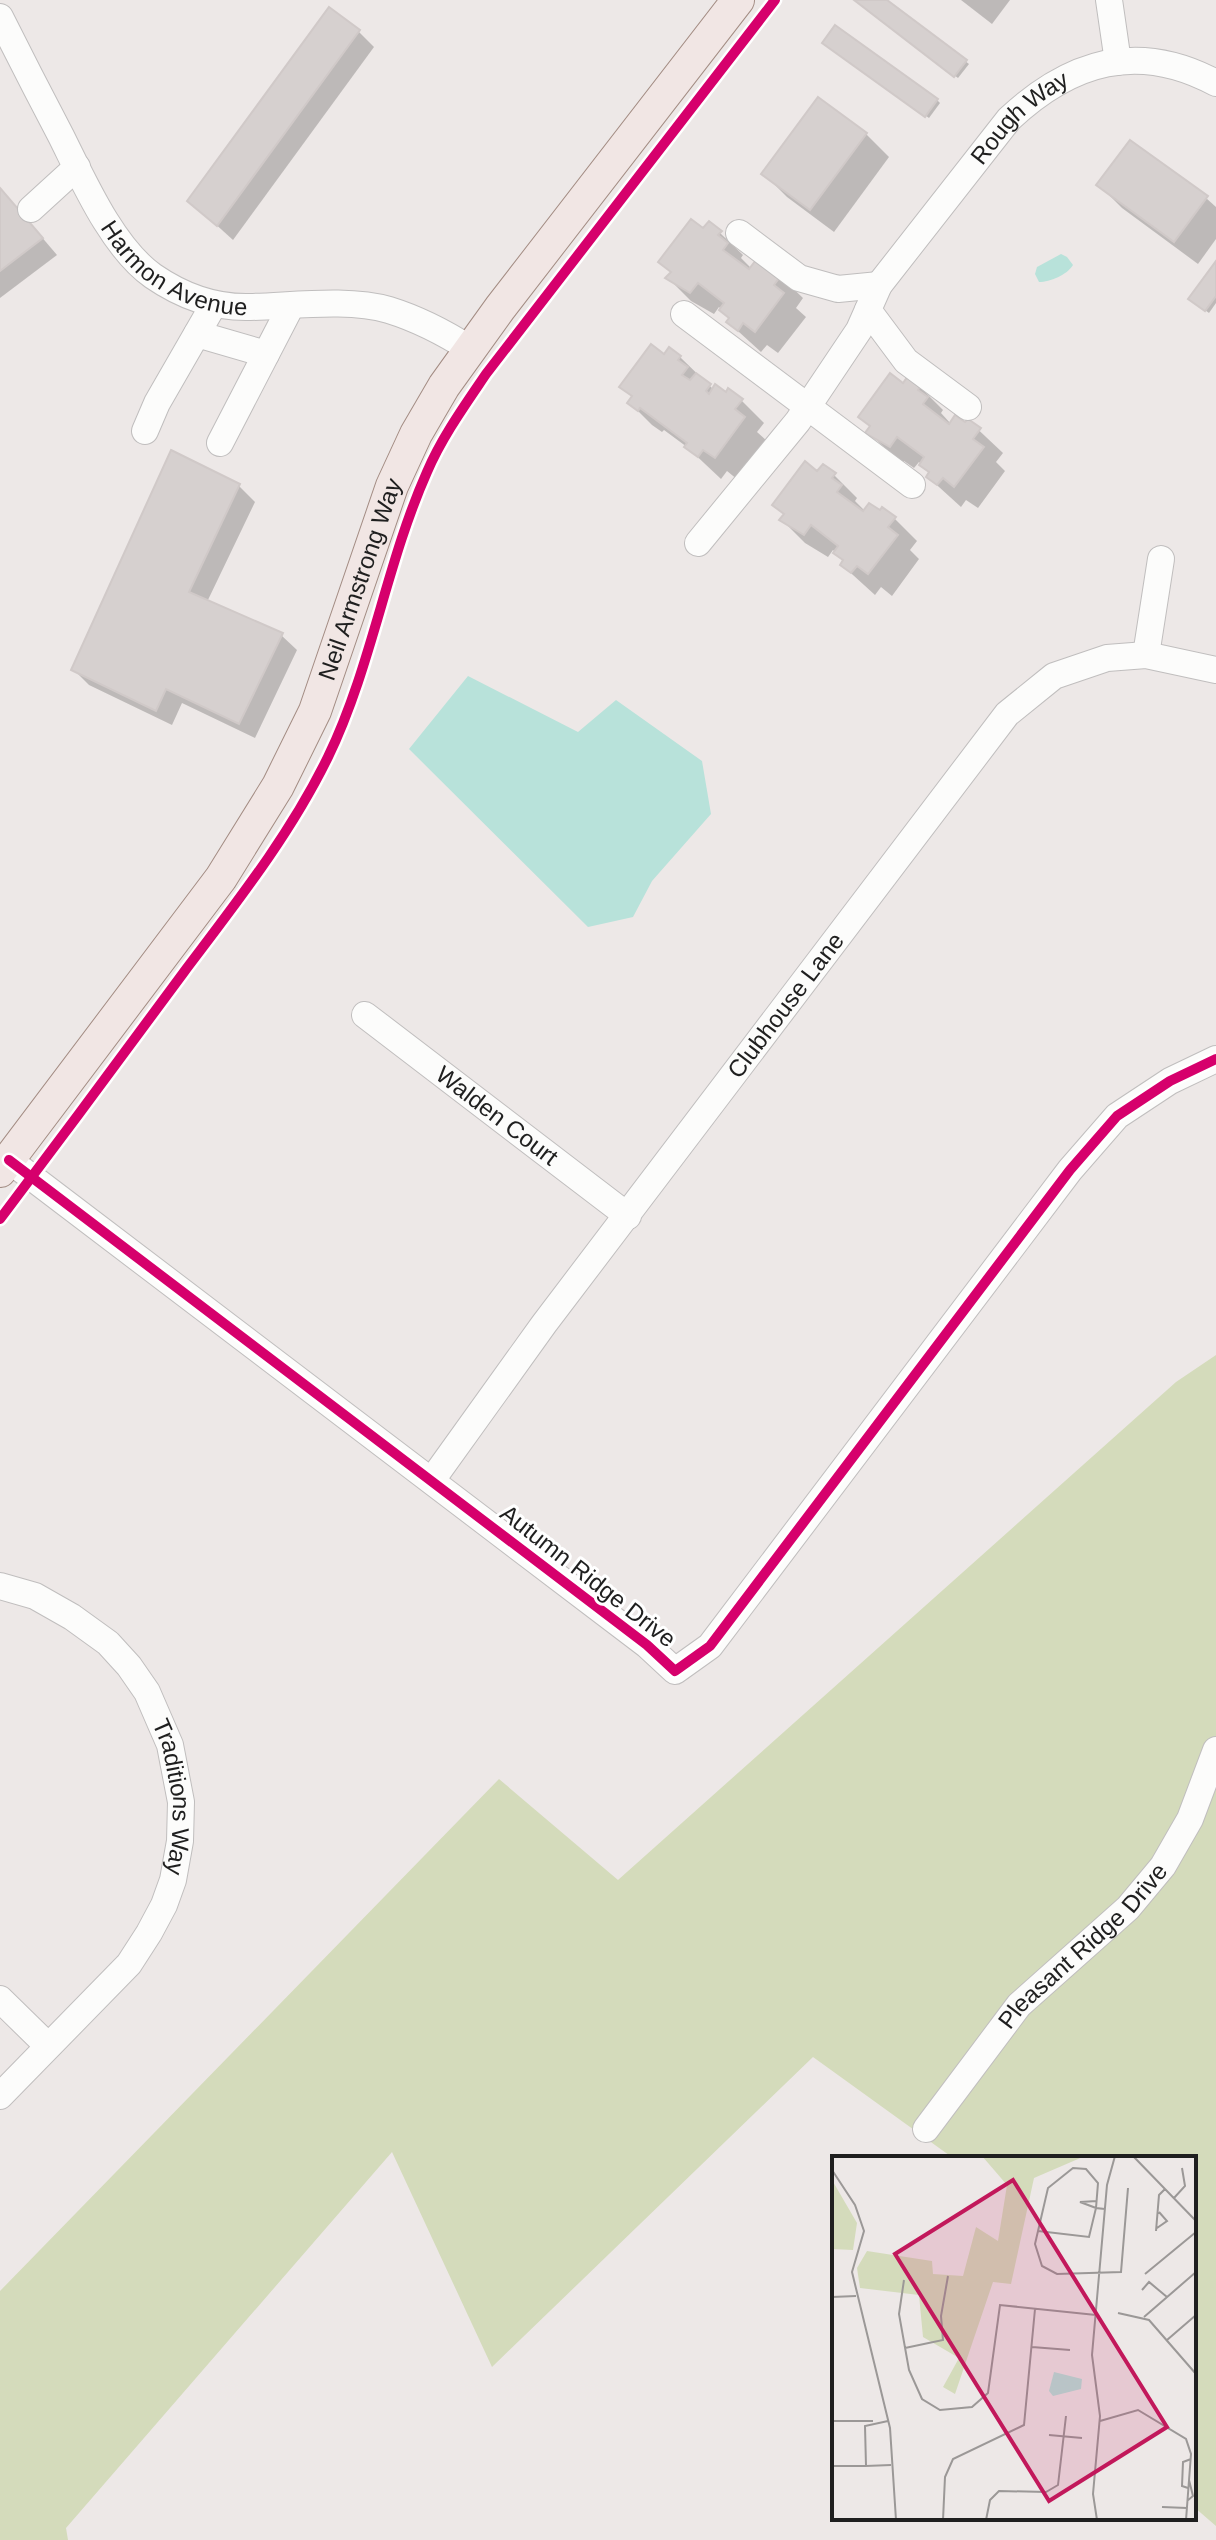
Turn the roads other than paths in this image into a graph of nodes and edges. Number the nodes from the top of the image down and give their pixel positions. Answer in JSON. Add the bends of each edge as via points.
{"nodes":[{"id":1,"x":738,"y":0,"type":"edge"},
{"id":2,"x":1109,"y":0,"type":"edge"},
{"id":3,"x":0,"y":17,"type":"edge"},
{"id":4,"x":1118,"y":62,"type":"junction"},
{"id":5,"x":1216,"y":83,"type":"edge"},
{"id":6,"x":77,"y":167,"type":"junction"},
{"id":7,"x":31,"y":209,"type":"dead end"},
{"id":8,"x":739,"y":233,"type":"dead end"},
{"id":9,"x":879,"y":285,"type":"junction"},
{"id":10,"x":214,"y":304,"type":"junction"},
{"id":11,"x":291,"y":306,"type":"junction"},
{"id":12,"x":868,"y":310,"type":"junction"},
{"id":13,"x":684,"y":314,"type":"dead end"},
{"id":14,"x":197,"y":334,"type":"junction"},
{"id":15,"x":470,"y":349,"type":"junction"},
{"id":16,"x":266,"y":354,"type":"junction"},
{"id":17,"x":808,"y":407,"type":"junction"},
{"id":18,"x":968,"y":407,"type":"dead end"},
{"id":19,"x":145,"y":431,"type":"dead end"},
{"id":20,"x":220,"y":443,"type":"dead end"},
{"id":21,"x":912,"y":485,"type":"dead end"},
{"id":22,"x":698,"y":543,"type":"dead end"},
{"id":23,"x":1161,"y":559,"type":"dead end"},
{"id":24,"x":1146,"y":655,"type":"junction"},
{"id":25,"x":1216,"y":670,"type":"edge"},
{"id":26,"x":365,"y":1015,"type":"dead end"},
{"id":27,"x":1216,"y":1059,"type":"edge"},
{"id":28,"x":4,"y":1166,"type":"edge"},
{"id":29,"x":628,"y":1216,"type":"junction"},
{"id":30,"x":432,"y":1480,"type":"junction"},
{"id":31,"x":0,"y":1586,"type":"edge"},
{"id":32,"x":1216,"y":1750,"type":"edge"},
{"id":33,"x":0,"y":1999,"type":"edge"},
{"id":34,"x":48,"y":2046,"type":"junction"},
{"id":35,"x":0,"y":2096,"type":"edge"},
{"id":36,"x":926,"y":2129,"type":"dead end"}],
"edges":[{"from":1,"to":15,"type":"main road","name":"Neil Armstrong Way"},
{"from":2,"to":4,"type":"street"},
{"from":3,"to":6,"type":"street","name":"Harmon Avenue"},
{"from":4,"to":5,"type":"street","name":"Rough Way","via":[[1166,64]]},
{"from":4,"to":9,"type":"street","name":"Rough Way","via":[[1073,73],[1032,97]]},
{"from":6,"to":7,"type":"street"},
{"from":6,"to":10,"type":"street","name":"Harmon Avenue","via":[[134,259],[152,276]]},
{"from":8,"to":9,"type":"street","via":[[799,278],[838,289]]},
{"from":9,"to":12,"type":"street","name":"Rough Way"},
{"from":10,"to":11,"type":"street","name":"Harmon Avenue"},
{"from":10,"to":14,"type":"street"},
{"from":11,"to":15,"type":"street","name":"Harmon Avenue","via":[[386,309]]},
{"from":11,"to":16,"type":"street"},
{"from":12,"to":17,"type":"street","name":"Rough Way"},
{"from":12,"to":18,"type":"street","via":[[906,361]]},
{"from":13,"to":17,"type":"street"},
{"from":14,"to":16,"type":"street"},
{"from":14,"to":19,"type":"street"},
{"from":15,"to":28,"type":"main road","name":"Neil Armstrong Way","via":[[423,422],[392,486],[315,711],[278,786],[221,878]]},
{"from":16,"to":20,"type":"street"},
{"from":17,"to":21,"type":"street"},
{"from":17,"to":22,"type":"street","name":"Rough Way"},
{"from":23,"to":24,"type":"street"},
{"from":24,"to":25,"type":"street","name":"Clubhouse Lane"},
{"from":24,"to":29,"type":"street","name":"Clubhouse Lane","via":[[1107,658],[1054,676],[1007,714]]},
{"from":26,"to":29,"type":"street","name":"Walden Court"},
{"from":27,"to":30,"type":"street","name":"Autumn Ridge Drive","via":[[1117,1116],[1070,1170],[710,1646],[675,1671]]},
{"from":28,"to":30,"type":"street","name":"Autumn Ridge Drive"},
{"from":29,"to":30,"type":"street","name":"Clubhouse Lane"},
{"from":31,"to":34,"type":"street","name":"Traditions Way","via":[[35,1596],[72,1617],[129,1666],[170,1745],[181,1802],[173,1880],[149,1933],[129,1964]]},
{"from":32,"to":36,"type":"street","name":"Pleasant Ridge Drive","via":[[1190,1819],[1163,1866],[1128,1908],[1019,2005]]},
{"from":33,"to":34,"type":"street"},
{"from":34,"to":35,"type":"street","name":"Traditions Way"}]}
